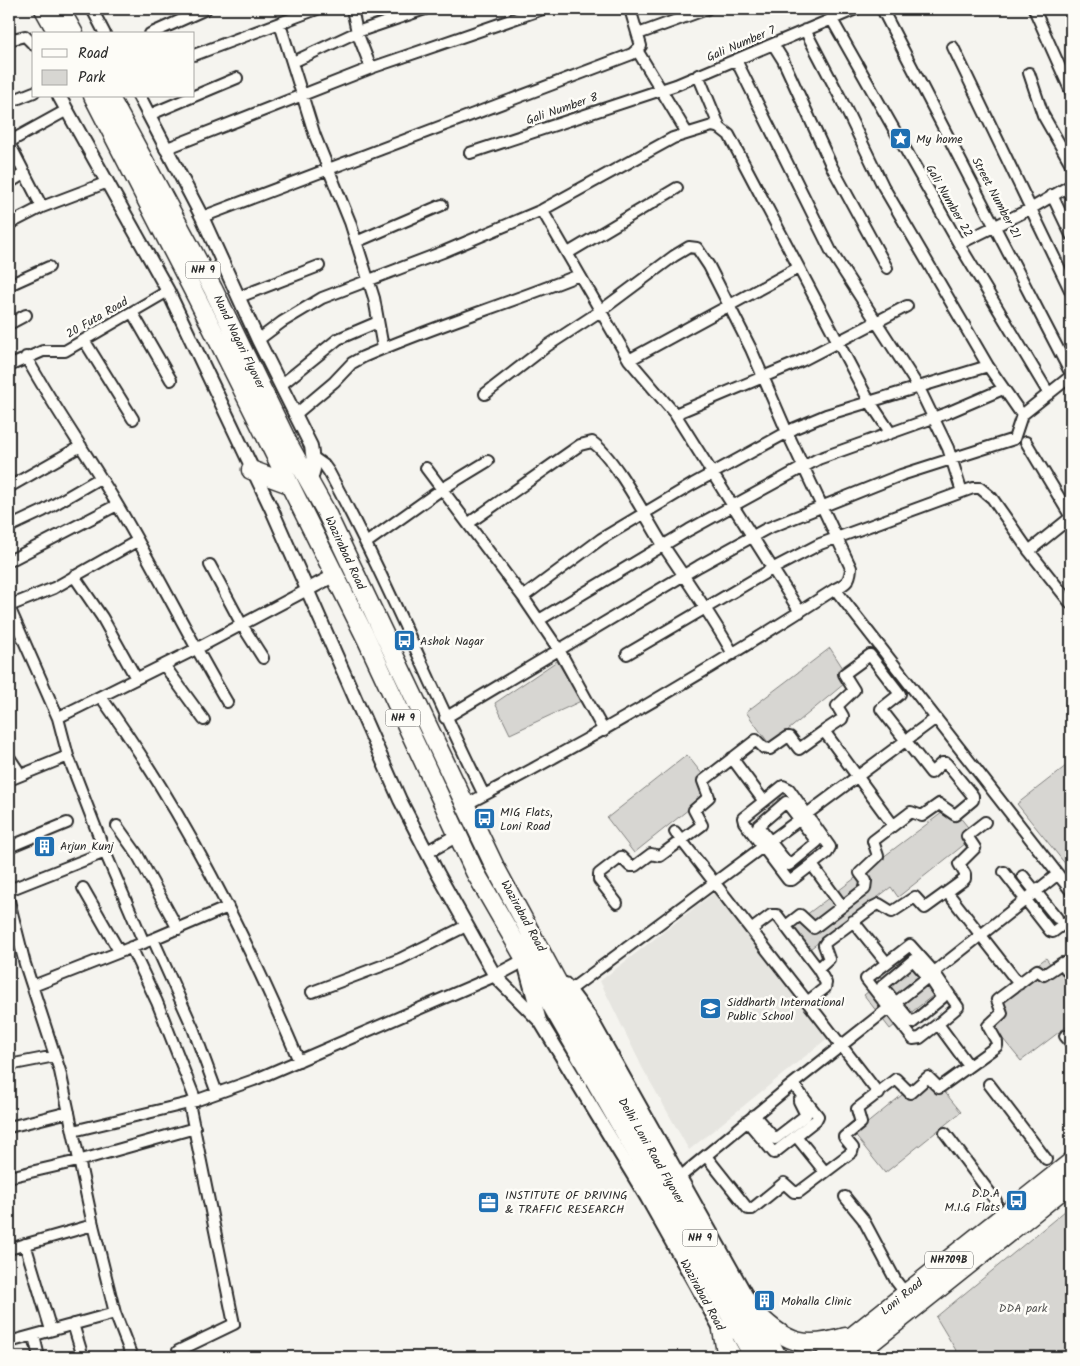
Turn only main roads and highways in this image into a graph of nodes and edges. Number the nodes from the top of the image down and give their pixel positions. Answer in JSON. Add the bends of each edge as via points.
{"nodes":[{"id":1,"x":44,"y":9,"type":"edge"},
{"id":2,"x":60,"y":9,"type":"edge"},
{"id":3,"x":57,"y":32,"type":"edge"},
{"id":4,"x":73,"y":32,"type":"edge"},
{"id":5,"x":94,"y":98,"type":"edge"},
{"id":6,"x":110,"y":98,"type":"edge"},
{"id":7,"x":251,"y":470,"type":"road end"},
{"id":8,"x":289,"y":484,"type":"junction"},
{"id":9,"x":310,"y":484,"type":"joint"},
{"id":10,"x":526,"y":951,"type":"junction"},
{"id":11,"x":565,"y":1004,"type":"junction"},
{"id":12,"x":1071,"y":1162,"type":"edge"},
{"id":13,"x":1071,"y":1183,"type":"edge"},
{"id":14,"x":758,"y":1315,"type":"road end"},
{"id":15,"x":722,"y":1330,"type":"road end"},
{"id":16,"x":861,"y":1345,"type":"edge"},
{"id":17,"x":727,"y":1357,"type":"edge"},
{"id":18,"x":754,"y":1357,"type":"edge"},
{"id":19,"x":770,"y":1357,"type":"edge"},
{"id":20,"x":826,"y":1357,"type":"edge"},
{"id":21,"x":854,"y":1357,"type":"edge"}],
"edges":[{"from":1,"to":3,"type":"highway"},
{"from":2,"to":4,"type":"highway"},
{"from":5,"to":8,"type":"highway","name":"Nand Nagari Flyover","number":"NH 9"},
{"from":6,"to":9,"type":"highway","name":"Nand Nagari Flyover","number":"NH 9","via":[[213,288]]},
{"from":7,"to":8,"type":"highway"},
{"from":8,"to":10,"type":"highway","name":"Wazirabad Road","number":"NH 9","via":[[475,872]]},
{"from":9,"to":10,"type":"highway","name":"Wazirabad Road","number":"NH 9","via":[[465,804]]},
{"from":10,"to":11,"type":"highway","name":"Delhi Loni Road Flyover","number":"NH 9"},
{"from":11,"to":18,"type":"highway","name":"Delhi Loni Road Flyover","number":"NH 9"},
{"from":11,"to":19,"type":"highway","name":"Delhi Loni Road Flyover","number":"NH 9"},
{"from":12,"to":16,"type":"highway","name":"Loni Road","number":"NH709B","via":[[906,1294]]},
{"from":13,"to":16,"type":"highway","name":"Loni Road","number":"NH709B"},
{"from":14,"to":16,"type":"highway","via":[[776,1333],[802,1342]]},
{"from":15,"to":17,"type":"highway"},
{"from":16,"to":20,"type":"highway","name":"Loni Road","number":"NH709B"},
{"from":16,"to":21,"type":"highway","name":"Loni Road","number":"NH709B"}]}
